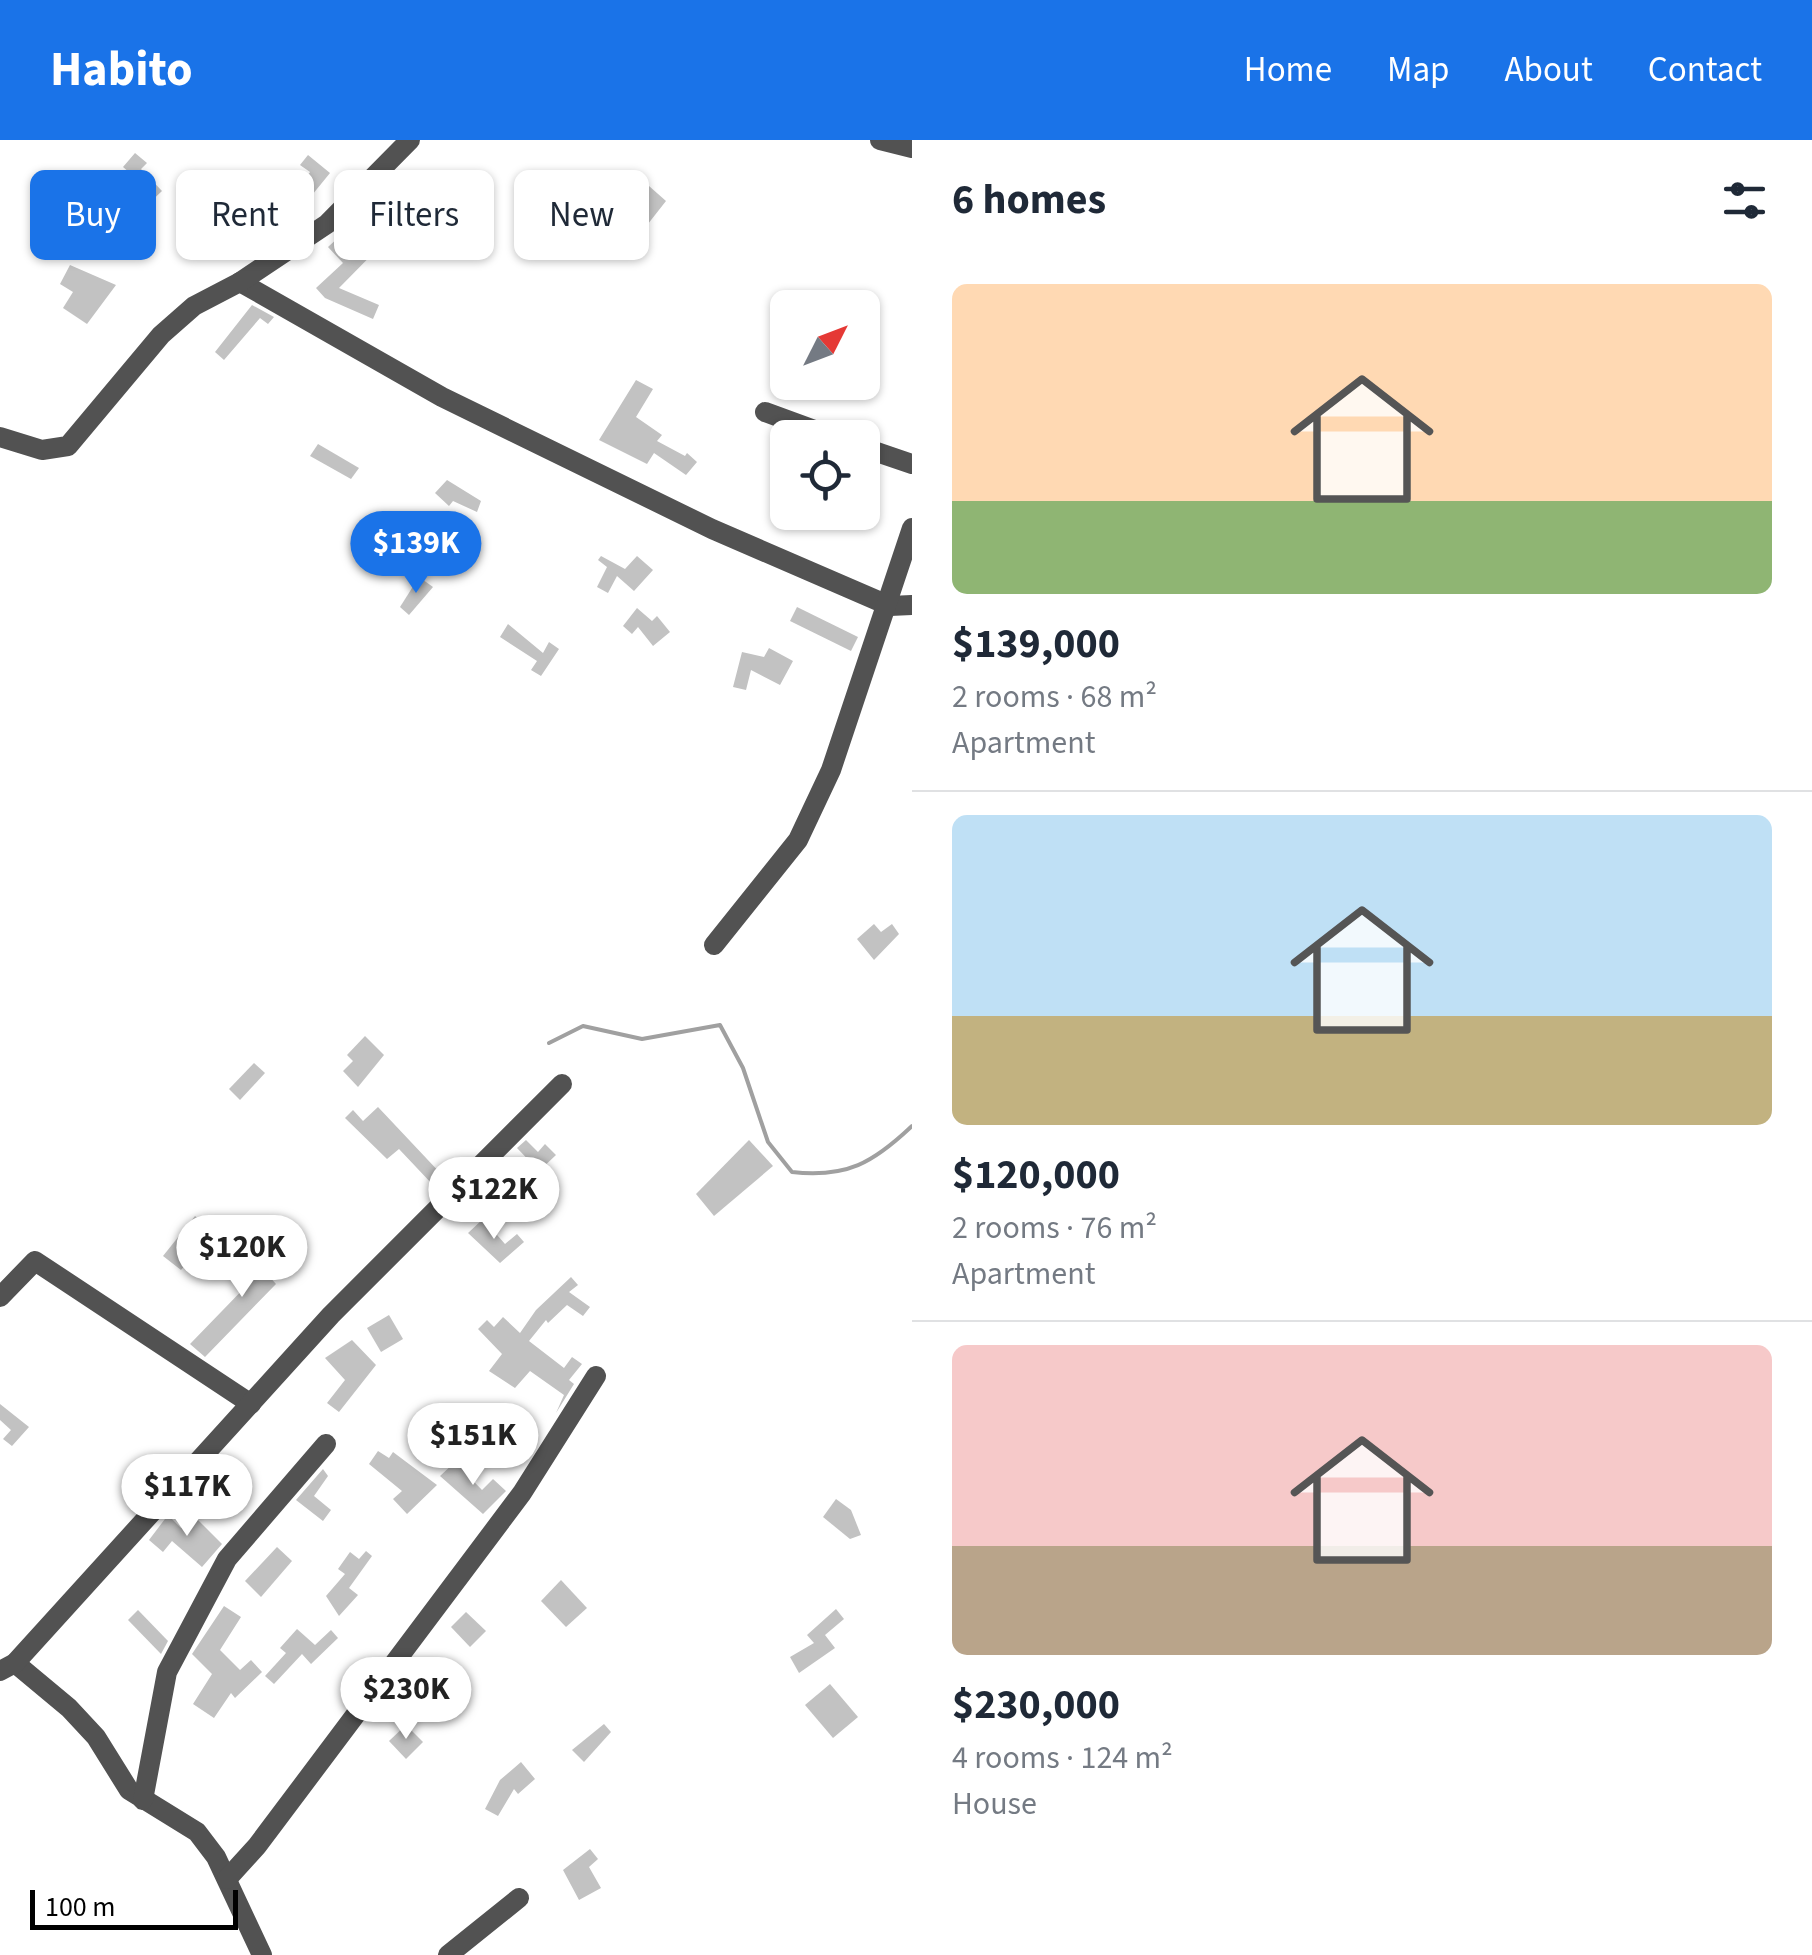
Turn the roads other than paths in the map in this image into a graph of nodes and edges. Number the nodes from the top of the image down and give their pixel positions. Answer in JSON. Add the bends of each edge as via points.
{"nodes":[{"id":1,"x":410,"y":140,"type":"edge"},
{"id":2,"x":880,"y":140,"type":"edge"},
{"id":3,"x":912,"y":148,"type":"edge"},
{"id":4,"x":240,"y":282,"type":"junction"},
{"id":5,"x":764,"y":412,"type":"dead end"},
{"id":6,"x":786,"y":420,"type":"edge"},
{"id":7,"x":0,"y":437,"type":"edge"},
{"id":8,"x":880,"y":453,"type":"edge"},
{"id":9,"x":912,"y":464,"type":"edge"},
{"id":10,"x":912,"y":528,"type":"edge"},
{"id":11,"x":912,"y":605,"type":"edge"},
{"id":12,"x":890,"y":606,"type":"junction"},
{"id":13,"x":714,"y":945,"type":"dead end"},
{"id":14,"x":562,"y":1084,"type":"dead end"},
{"id":15,"x":0,"y":1297,"type":"edge"},
{"id":16,"x":596,"y":1376,"type":"dead end"},
{"id":17,"x":251,"y":1404,"type":"junction"},
{"id":18,"x":326,"y":1444,"type":"dead end"},
{"id":19,"x":7,"y":1667,"type":"edge"},
{"id":20,"x":143,"y":1800,"type":"junction"},
{"id":21,"x":227,"y":1879,"type":"junction"},
{"id":22,"x":520,"y":1898,"type":"dead end"},
{"id":23,"x":262,"y":1955,"type":"edge"},
{"id":24,"x":448,"y":1955,"type":"edge"}],
"edges":[{"from":1,"to":4,"type":"street","via":[[327,224]]},
{"from":2,"to":3,"type":"street"},
{"from":4,"to":7,"type":"street","via":[[194,306],[161,335],[68,446],[42,450]]},
{"from":4,"to":12,"type":"street","via":[[442,398]]},
{"from":5,"to":6,"type":"street"},
{"from":8,"to":9,"type":"street"},
{"from":10,"to":12,"type":"street"},
{"from":11,"to":12,"type":"street"},
{"from":12,"to":13,"type":"street","via":[[831,770],[798,840]]},
{"from":14,"to":17,"type":"street"},
{"from":15,"to":17,"type":"street","via":[[34,1261]]},
{"from":16,"to":21,"type":"street","via":[[522,1493]]},
{"from":17,"to":19,"type":"street"},
{"from":18,"to":20,"type":"street","via":[[227,1559],[167,1672]]},
{"from":19,"to":20,"type":"street","via":[[69,1708]]},
{"from":20,"to":21,"type":"street","via":[[197,1832]]},
{"from":21,"to":23,"type":"street"},
{"from":22,"to":24,"type":"street"}]}
